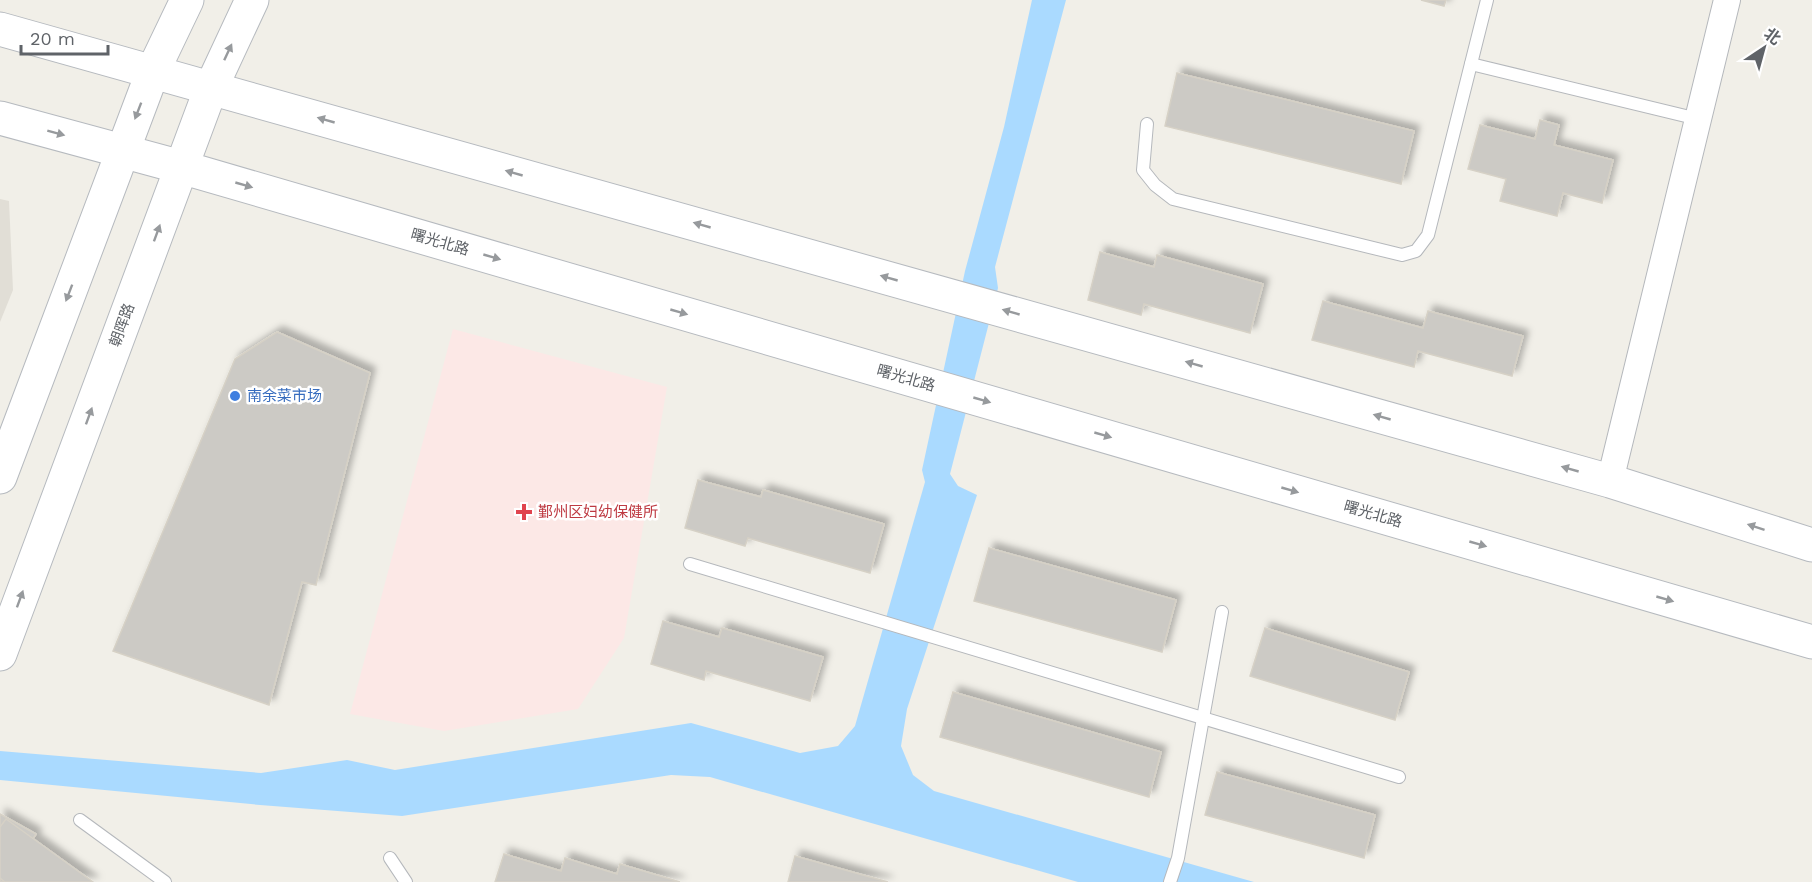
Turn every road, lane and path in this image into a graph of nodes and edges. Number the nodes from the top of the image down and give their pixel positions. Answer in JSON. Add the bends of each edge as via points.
{"nodes":[{"id":1,"x":187,"y":0,"type":"edge"},
{"id":2,"x":252,"y":0,"type":"edge"},
{"id":3,"x":1487,"y":0,"type":"edge"},
{"id":4,"x":1727,"y":0,"type":"edge"},
{"id":5,"x":0,"y":29,"type":"edge"},
{"id":6,"x":1471,"y":64,"type":"junction"},
{"id":7,"x":153,"y":71,"type":"junction"},
{"id":8,"x":211,"y":88,"type":"junction"},
{"id":9,"x":0,"y":118,"type":"edge"},
{"id":10,"x":1698,"y":119,"type":"junction"},
{"id":11,"x":1147,"y":124,"type":"dead end"},
{"id":12,"x":123,"y":151,"type":"junction"},
{"id":13,"x":182,"y":167,"type":"junction"},
{"id":14,"x":0,"y":477,"type":"edge"},
{"id":15,"x":1610,"y":480,"type":"junction"},
{"id":16,"x":1812,"y":544,"type":"edge"},
{"id":17,"x":690,"y":564,"type":"dead end"},
{"id":18,"x":1222,"y":612,"type":"dead end"},
{"id":19,"x":1812,"y":642,"type":"edge"},
{"id":20,"x":0,"y":654,"type":"edge"},
{"id":21,"x":1203,"y":718,"type":"junction"},
{"id":22,"x":1399,"y":777,"type":"dead end"},
{"id":23,"x":80,"y":820,"type":"dead end"},
{"id":24,"x":390,"y":858,"type":"dead end"},
{"id":25,"x":165,"y":882,"type":"edge"},
{"id":26,"x":406,"y":882,"type":"edge"},
{"id":27,"x":1170,"y":882,"type":"edge"}],
"edges":[{"from":1,"to":7,"type":"main road"},
{"from":8,"to":2,"type":"main road","name":"朝晖路","one_way":true},
{"from":3,"to":6,"type":"lane"},
{"from":4,"to":10,"type":"street"},
{"from":5,"to":7,"type":"main road"},
{"from":6,"to":10,"type":"lane"},
{"from":6,"to":11,"type":"lane","via":[[1428,235],[1416,251],[1402,255],[1173,199],[1143,170]]},
{"from":7,"to":8,"type":"main road"},
{"from":7,"to":12,"type":"main road","one_way":true},
{"from":8,"to":13,"type":"main road","name":"朝晖路"},
{"from":15,"to":8,"type":"main road","one_way":true},
{"from":9,"to":12,"type":"main road","name":"曙光北路","one_way":true},
{"from":10,"to":15,"type":"street"},
{"from":12,"to":13,"type":"main road","name":"曙光北路"},
{"from":12,"to":14,"type":"main road","one_way":true},
{"from":13,"to":19,"type":"main road","name":"曙光北路","one_way":true},
{"from":20,"to":13,"type":"main road","name":"朝晖路","one_way":true},
{"from":16,"to":15,"type":"main road","one_way":true},
{"from":17,"to":21,"type":"lane"},
{"from":18,"to":21,"type":"lane"},
{"from":21,"to":22,"type":"lane"},
{"from":21,"to":27,"type":"lane","via":[[1178,858]]},
{"from":23,"to":25,"type":"lane"},
{"from":24,"to":26,"type":"lane"}]}
